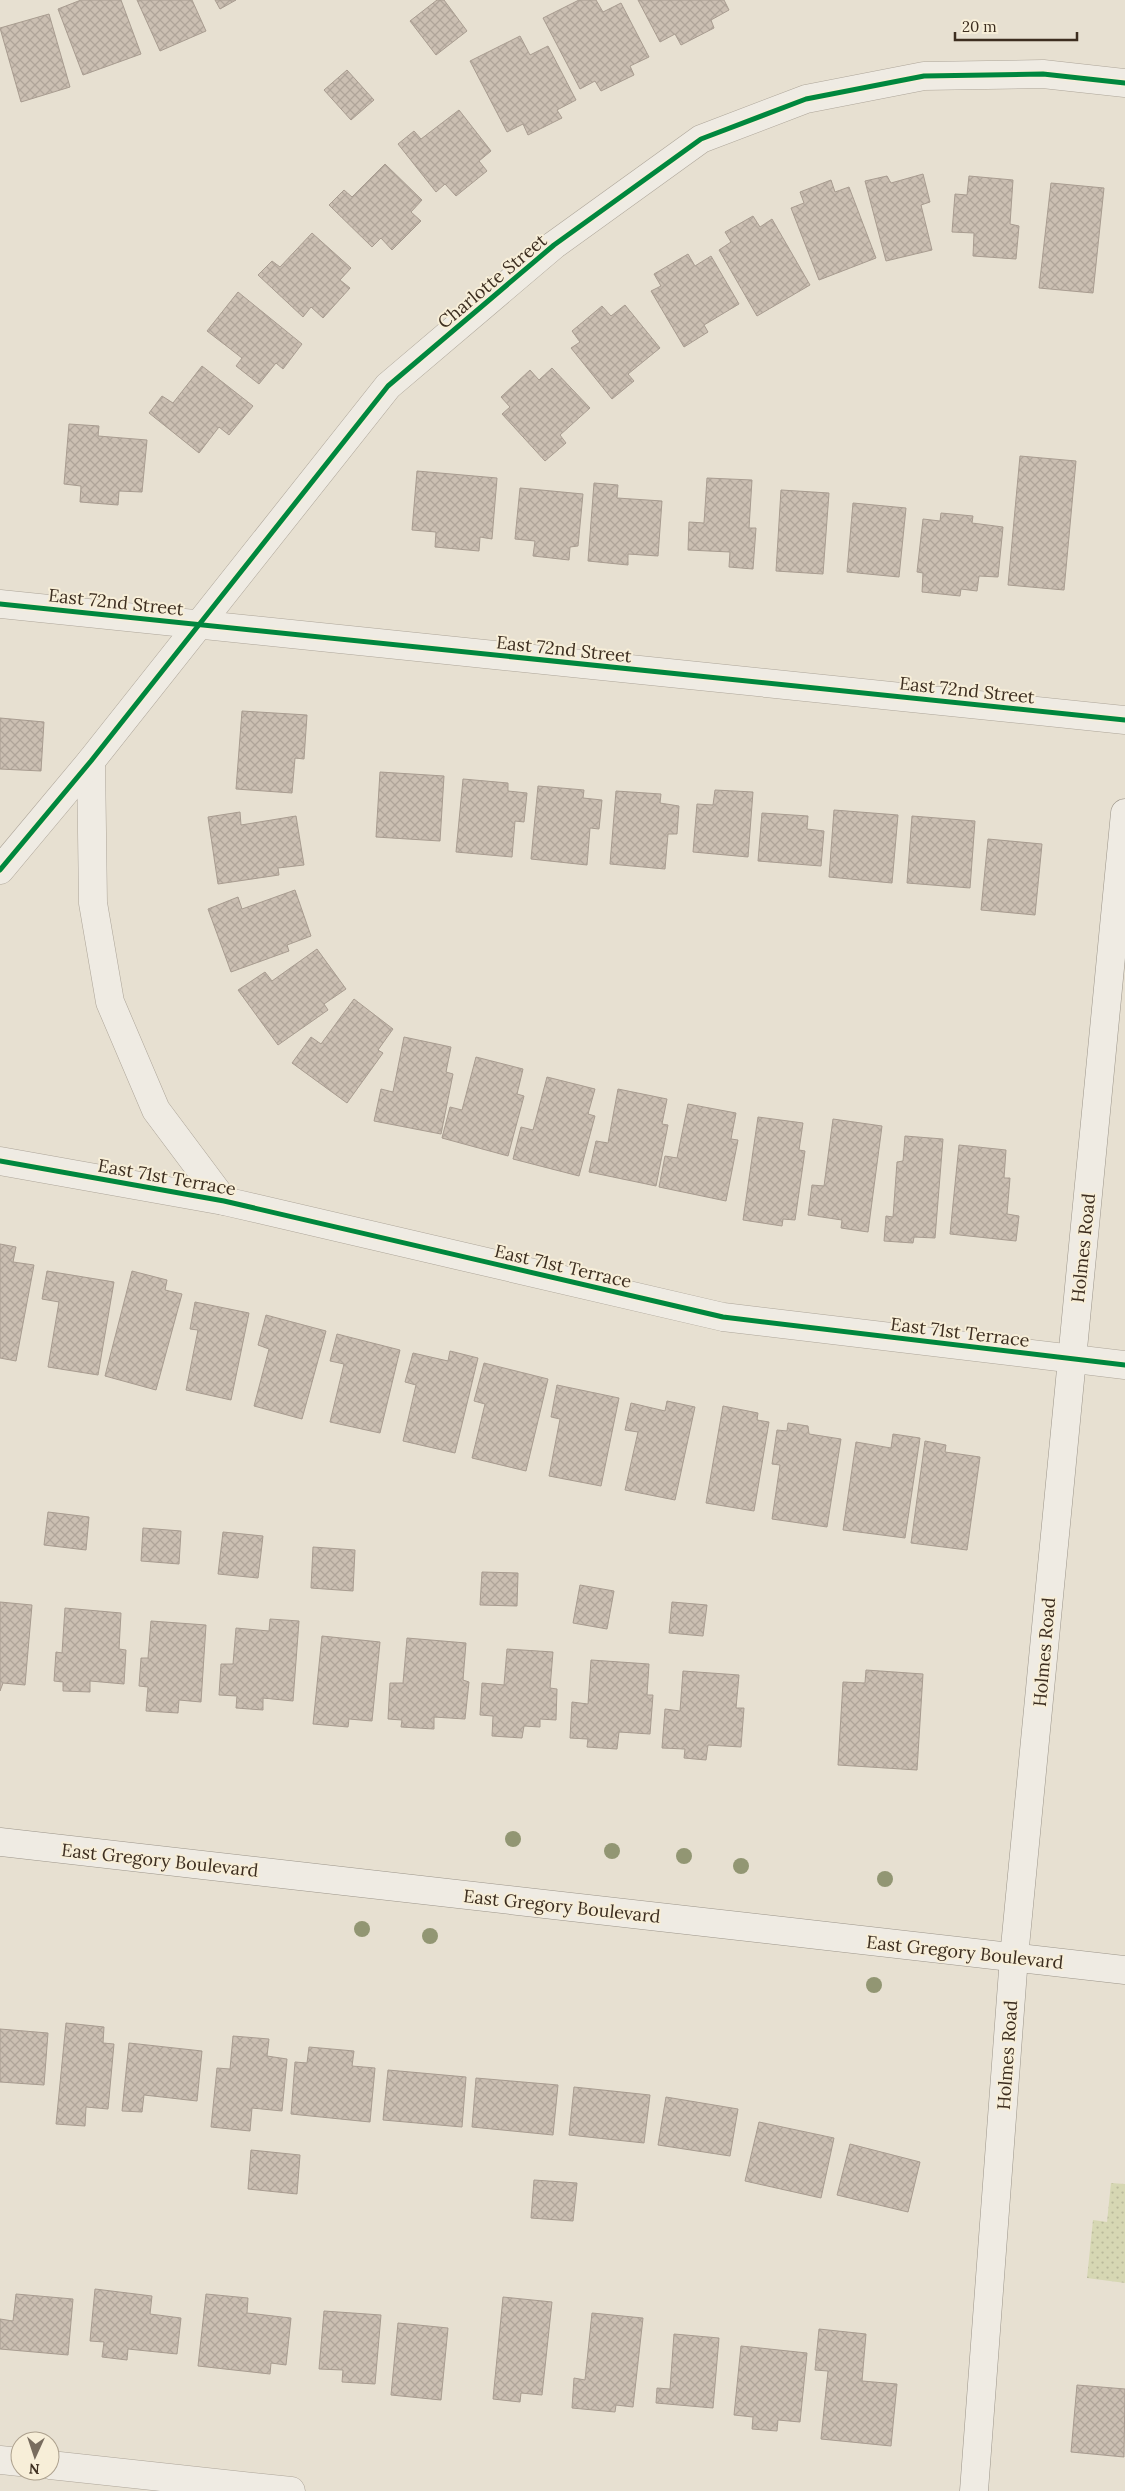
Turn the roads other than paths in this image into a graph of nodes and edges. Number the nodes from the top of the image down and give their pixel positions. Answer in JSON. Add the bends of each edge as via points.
{"nodes":[{"id":1,"x":1125,"y":82,"type":"edge"},
{"id":2,"x":0,"y":604,"type":"edge"},
{"id":3,"x":199,"y":625,"type":"junction"},
{"id":4,"x":1125,"y":720,"type":"edge"},
{"id":5,"x":91,"y":761,"type":"junction"},
{"id":6,"x":1125,"y":813,"type":"edge"},
{"id":7,"x":0,"y":870,"type":"edge"},
{"id":8,"x":0,"y":1161,"type":"edge"},
{"id":9,"x":224,"y":1201,"type":"junction"},
{"id":10,"x":1072,"y":1360,"type":"junction"},
{"id":11,"x":1125,"y":1365,"type":"edge"},
{"id":12,"x":0,"y":1842,"type":"edge"},
{"id":13,"x":1014,"y":1958,"type":"junction"},
{"id":14,"x":1125,"y":1970,"type":"edge"},
{"id":15,"x":60,"y":2466,"type":"edge"},
{"id":16,"x":291,"y":2491,"type":"edge"},
{"id":17,"x":974,"y":2491,"type":"edge"}],
"edges":[{"from":1,"to":3,"type":"street","name":"Charlotte Street","via":[[1043,74],[924,76],[806,99],[701,140],[554,245],[388,386]]},
{"from":2,"to":3,"type":"street","name":"East 72nd Street"},
{"from":3,"to":4,"type":"street","name":"East 72nd Street"},
{"from":3,"to":5,"type":"street","name":"Charlotte Street"},
{"from":5,"to":7,"type":"street"},
{"from":5,"to":9,"type":"street","via":[[93,903],[110,1002],[156,1110]]},
{"from":6,"to":10,"type":"street","name":"Holmes Road"},
{"from":8,"to":9,"type":"street","name":"East 71st Terrace"},
{"from":9,"to":10,"type":"street","name":"East 71st Terrace","via":[[723,1317]]},
{"from":10,"to":11,"type":"street","name":"East 71st Terrace"},
{"from":10,"to":13,"type":"street","name":"Holmes Road"},
{"from":12,"to":13,"type":"street","name":"East Gregory Boulevard"},
{"from":13,"to":14,"type":"street","name":"East Gregory Boulevard"},
{"from":13,"to":17,"type":"street","name":"Holmes Road"},
{"from":15,"to":16,"type":"street"}]}
